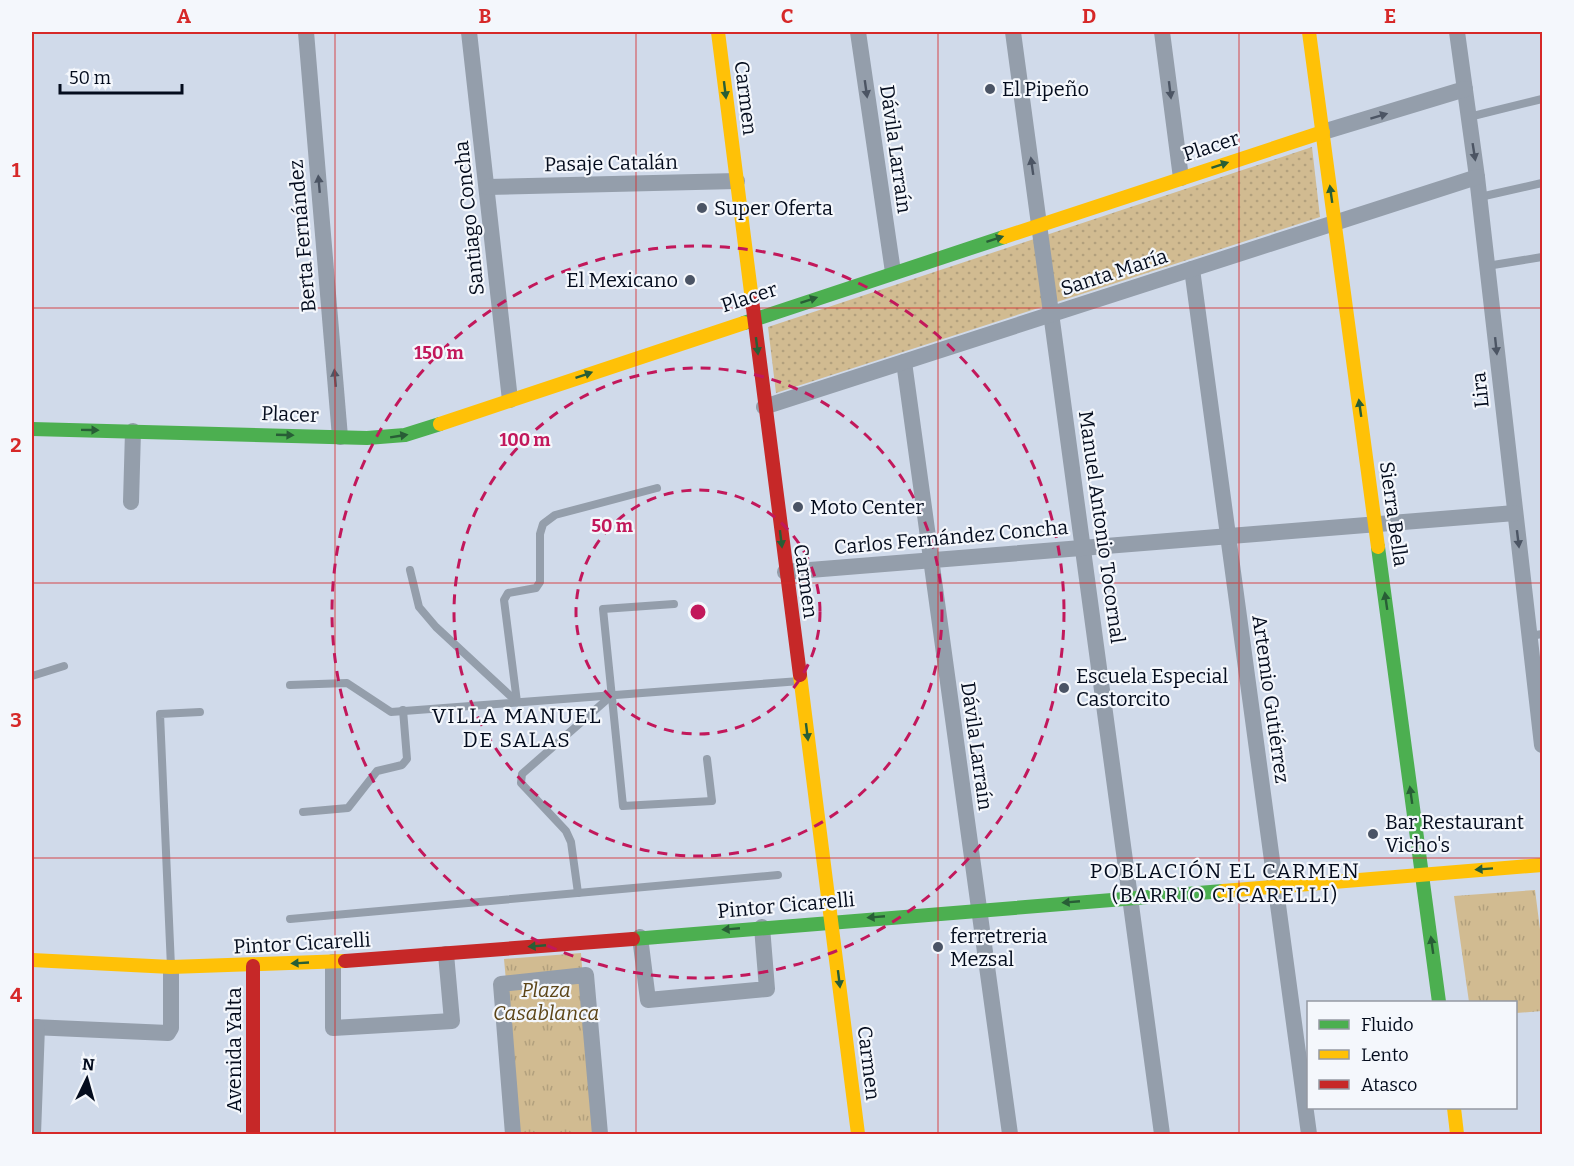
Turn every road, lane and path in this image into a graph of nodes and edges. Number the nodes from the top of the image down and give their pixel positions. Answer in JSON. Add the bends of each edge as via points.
{"nodes":[{"id":1,"x":306,"y":32,"type":"edge"},
{"id":2,"x":470,"y":32,"type":"edge"},
{"id":3,"x":718,"y":32,"type":"edge"},
{"id":4,"x":858,"y":32,"type":"edge"},
{"id":5,"x":1013,"y":32,"type":"edge"},
{"id":6,"x":1162,"y":32,"type":"edge"},
{"id":7,"x":1309,"y":32,"type":"edge"},
{"id":8,"x":1457,"y":32,"type":"edge"},
{"id":9,"x":1465,"y":89,"type":"junction"},
{"id":10,"x":1542,"y":99,"type":"edge"},
{"id":11,"x":1468,"y":117,"type":"junction"},
{"id":12,"x":1323,"y":132,"type":"junction"},
{"id":13,"x":1477,"y":177,"type":"junction"},
{"id":14,"x":1181,"y":178,"type":"junction"},
{"id":15,"x":737,"y":181,"type":"junction"},
{"id":16,"x":1542,"y":183,"type":"edge"},
{"id":17,"x":487,"y":187,"type":"junction"},
{"id":18,"x":1479,"y":197,"type":"junction"},
{"id":19,"x":1335,"y":223,"type":"junction"},
{"id":20,"x":1040,"y":224,"type":"junction"},
{"id":21,"x":1542,"y":257,"type":"edge"},
{"id":22,"x":1487,"y":266,"type":"junction"},
{"id":23,"x":1192,"y":269,"type":"junction"},
{"id":24,"x":892,"y":272,"type":"junction"},
{"id":25,"x":1052,"y":314,"type":"junction"},
{"id":26,"x":754,"y":318,"type":"junction"},
{"id":27,"x":904,"y":362,"type":"junction"},
{"id":28,"x":510,"y":400,"type":"junction"},
{"id":29,"x":764,"y":407,"type":"junction"},
{"id":30,"x":32,"y":429,"type":"edge"},
{"id":31,"x":133,"y":431,"type":"junction"},
{"id":32,"x":340,"y":436,"type":"junction"},
{"id":33,"x":657,"y":488,"type":"dead end"},
{"id":34,"x":131,"y":502,"type":"dead end"},
{"id":35,"x":1515,"y":513,"type":"junction"},
{"id":36,"x":1375,"y":524,"type":"junction"},
{"id":37,"x":1228,"y":536,"type":"junction"},
{"id":38,"x":1084,"y":548,"type":"junction"},
{"id":39,"x":930,"y":560,"type":"junction"},
{"id":40,"x":410,"y":570,"type":"dead end"},
{"id":41,"x":785,"y":572,"type":"junction"},
{"id":42,"x":674,"y":604,"type":"dead end"},
{"id":43,"x":1536,"y":635,"type":"edge"},
{"id":44,"x":64,"y":666,"type":"dead end"},
{"id":45,"x":32,"y":676,"type":"edge"},
{"id":46,"x":800,"y":681,"type":"junction"},
{"id":47,"x":290,"y":685,"type":"dead end"},
{"id":48,"x":612,"y":696,"type":"junction"},
{"id":49,"x":517,"y":702,"type":"junction"},
{"id":50,"x":403,"y":710,"type":"junction"},
{"id":51,"x":200,"y":712,"type":"dead end"},
{"id":52,"x":1542,"y":745,"type":"edge"},
{"id":53,"x":707,"y":759,"type":"dead end"},
{"id":54,"x":303,"y":812,"type":"dead end"},
{"id":55,"x":1542,"y":865,"type":"edge"},
{"id":56,"x":1422,"y":873,"type":"junction"},
{"id":57,"x":778,"y":874,"type":"dead end"},
{"id":58,"x":1275,"y":885,"type":"junction"},
{"id":59,"x":578,"y":893,"type":"junction"},
{"id":60,"x":1131,"y":897,"type":"junction"},
{"id":61,"x":978,"y":909,"type":"junction"},
{"id":62,"x":290,"y":919,"type":"dead end"},
{"id":63,"x":831,"y":921,"type":"junction"},
{"id":64,"x":762,"y":927,"type":"junction"},
{"id":65,"x":640,"y":937,"type":"junction"},
{"id":66,"x":446,"y":954,"type":"junction"},
{"id":67,"x":32,"y":960,"type":"edge"},
{"id":68,"x":333,"y":962,"type":"junction"},
{"id":69,"x":253,"y":966,"type":"junction"},
{"id":70,"x":171,"y":967,"type":"junction"},
{"id":71,"x":1439,"y":1001,"type":"edge"},
{"id":72,"x":34,"y":1027,"type":"edge"},
{"id":73,"x":1454,"y":1109,"type":"edge"},
{"id":74,"x":33,"y":1134,"type":"edge"},
{"id":75,"x":254,"y":1134,"type":"edge"},
{"id":76,"x":513,"y":1134,"type":"edge"},
{"id":77,"x":600,"y":1134,"type":"edge"},
{"id":78,"x":858,"y":1134,"type":"edge"},
{"id":79,"x":1010,"y":1134,"type":"edge"},
{"id":80,"x":1162,"y":1134,"type":"edge"},
{"id":81,"x":1309,"y":1134,"type":"edge"},
{"id":82,"x":1458,"y":1134,"type":"edge"}],
"edges":[{"from":32,"to":1,"type":"street","name":"Berta Fernández","one_way":true},
{"from":2,"to":17,"type":"street","name":"Santiago Concha"},
{"from":3,"to":15,"type":"street","name":"Carmen","one_way":true},
{"from":4,"to":24,"type":"street","name":"Dávila Larraín","one_way":true},
{"from":20,"to":5,"type":"street","name":"Manuel Antonio Tocornal","one_way":true},
{"from":6,"to":14,"type":"street","one_way":true},
{"from":7,"to":12,"type":"street","name":"Sierra Bella"},
{"from":8,"to":9,"type":"street","name":"Lira"},
{"from":9,"to":11,"type":"street","name":"Lira"},
{"from":12,"to":9,"type":"street","name":"Placer","one_way":true},
{"from":10,"to":11,"type":"lane"},
{"from":11,"to":13,"type":"street","name":"Lira","one_way":true},
{"from":14,"to":12,"type":"street","name":"Placer","one_way":true},
{"from":19,"to":12,"type":"street","name":"Sierra Bella","one_way":true},
{"from":13,"to":18,"type":"street","name":"Lira"},
{"from":13,"to":19,"type":"street","name":"Santa María"},
{"from":14,"to":20,"type":"street","name":"Placer"},
{"from":15,"to":17,"type":"street","name":"Pasaje Catalán"},
{"from":15,"to":26,"type":"street","name":"Carmen"},
{"from":16,"to":18,"type":"lane"},
{"from":17,"to":28,"type":"street","name":"Santiago Concha"},
{"from":18,"to":22,"type":"street","name":"Lira"},
{"from":19,"to":23,"type":"street","name":"Santa María"},
{"from":36,"to":19,"type":"street","name":"Sierra Bella","one_way":true},
{"from":24,"to":20,"type":"street","name":"Placer","one_way":true},
{"from":20,"to":25,"type":"street","name":"Manuel Antonio Tocornal"},
{"from":21,"to":22,"type":"lane"},
{"from":22,"to":35,"type":"street","name":"Lira","one_way":true},
{"from":23,"to":25,"type":"street","name":"Santa María"},
{"from":23,"to":37,"type":"street","name":"Artemio Gutiérrez"},
{"from":26,"to":24,"type":"street","name":"Placer","one_way":true},
{"from":25,"to":27,"type":"street","name":"Santa María"},
{"from":25,"to":38,"type":"street","name":"Manuel Antonio Tocornal"},
{"from":28,"to":26,"type":"street","name":"Placer","one_way":true},
{"from":26,"to":29,"type":"street","name":"Carmen","one_way":true},
{"from":27,"to":29,"type":"street","name":"Santa María"},
{"from":27,"to":39,"type":"street","name":"Dávila Larraín"},
{"from":32,"to":28,"type":"street","name":"Placer","one_way":true,"via":[[395,437]]},
{"from":29,"to":41,"type":"street","name":"Carmen","one_way":true},
{"from":30,"to":31,"type":"street","name":"Placer","one_way":true},
{"from":31,"to":32,"type":"street","name":"Placer","one_way":true},
{"from":31,"to":34,"type":"street"},
{"from":33,"to":49,"type":"lane","via":[[555,515],[543,524],[540,582],[536,588],[508,593],[504,600]]},
{"from":35,"to":36,"type":"street","name":"Carlos Fernández Concha"},
{"from":35,"to":43,"type":"street","name":"Lira","one_way":true},
{"from":36,"to":37,"type":"street","name":"Carlos Fernández Concha"},
{"from":56,"to":36,"type":"street","name":"Sierra Bella","one_way":true},
{"from":37,"to":38,"type":"street","name":"Carlos Fernández Concha"},
{"from":37,"to":58,"type":"street","name":"Artemio Gutiérrez"},
{"from":38,"to":39,"type":"street","name":"Carlos Fernández Concha"},
{"from":38,"to":60,"type":"street","name":"Manuel Antonio Tocornal"},
{"from":39,"to":41,"type":"street","name":"Carlos Fernández Concha"},
{"from":39,"to":61,"type":"street","name":"Dávila Larraín"},
{"from":40,"to":49,"type":"lane","via":[[419,607]]},
{"from":41,"to":46,"type":"street","name":"Carmen"},
{"from":42,"to":48,"type":"lane","via":[[603,609]]},
{"from":43,"to":52,"type":"street","name":"Lira"},
{"from":44,"to":45,"type":"lane"},
{"from":46,"to":48,"type":"lane"},
{"from":46,"to":63,"type":"street","name":"Carmen","one_way":true},
{"from":47,"to":50,"type":"lane","via":[[347,683],[391,711]]},
{"from":48,"to":49,"type":"lane"},
{"from":48,"to":53,"type":"lane","via":[[622,806],[712,801]]},
{"from":48,"to":59,"type":"lane","via":[[522,774],[521,783],[566,831]]},
{"from":49,"to":50,"type":"lane"},
{"from":50,"to":54,"type":"lane","via":[[407,759],[402,765],[377,771],[348,808]]},
{"from":51,"to":70,"type":"lane","via":[[160,714]]},
{"from":55,"to":56,"type":"street","name":"Pintor Cicarelli","one_way":true},
{"from":56,"to":58,"type":"street","name":"Pintor Cicarelli"},
{"from":71,"to":56,"type":"street","name":"Sierra Bella","one_way":true},
{"from":57,"to":59,"type":"lane"},
{"from":58,"to":60,"type":"street","name":"Pintor Cicarelli"},
{"from":58,"to":81,"type":"street","name":"Artemio Gutiérrez"},
{"from":59,"to":62,"type":"lane"},
{"from":60,"to":61,"type":"street","name":"Pintor Cicarelli","one_way":true},
{"from":60,"to":80,"type":"street","name":"Manuel Antonio Tocornal"},
{"from":61,"to":63,"type":"street","name":"Pintor Cicarelli","one_way":true},
{"from":61,"to":79,"type":"street","name":"Dávila Larraín"},
{"from":63,"to":64,"type":"street","name":"Pintor Cicarelli"},
{"from":63,"to":78,"type":"street","name":"Carmen","one_way":true},
{"from":64,"to":65,"type":"street","name":"Pintor Cicarelli","one_way":true},
{"from":64,"to":65,"type":"street","via":[[767,989],[648,1000]]},
{"from":65,"to":66,"type":"street","name":"Pintor Cicarelli","one_way":true},
{"from":66,"to":68,"type":"street","name":"Pintor Cicarelli"},
{"from":66,"to":68,"type":"street","via":[[452,1021],[333,1028]]},
{"from":67,"to":70,"type":"street","name":"Pintor Cicarelli"},
{"from":68,"to":69,"type":"street","name":"Pintor Cicarelli","one_way":true},
{"from":69,"to":70,"type":"street","name":"Pintor Cicarelli"},
{"from":69,"to":75,"type":"street","name":"Avenida Yalta"},
{"from":70,"to":72,"type":"street","via":[[168,1033]]},
{"from":72,"to":74,"type":"street"},
{"from":73,"to":82,"type":"street"},
{"from":76,"to":77,"type":"street","via":[[501,984],[586,975]]}]}
